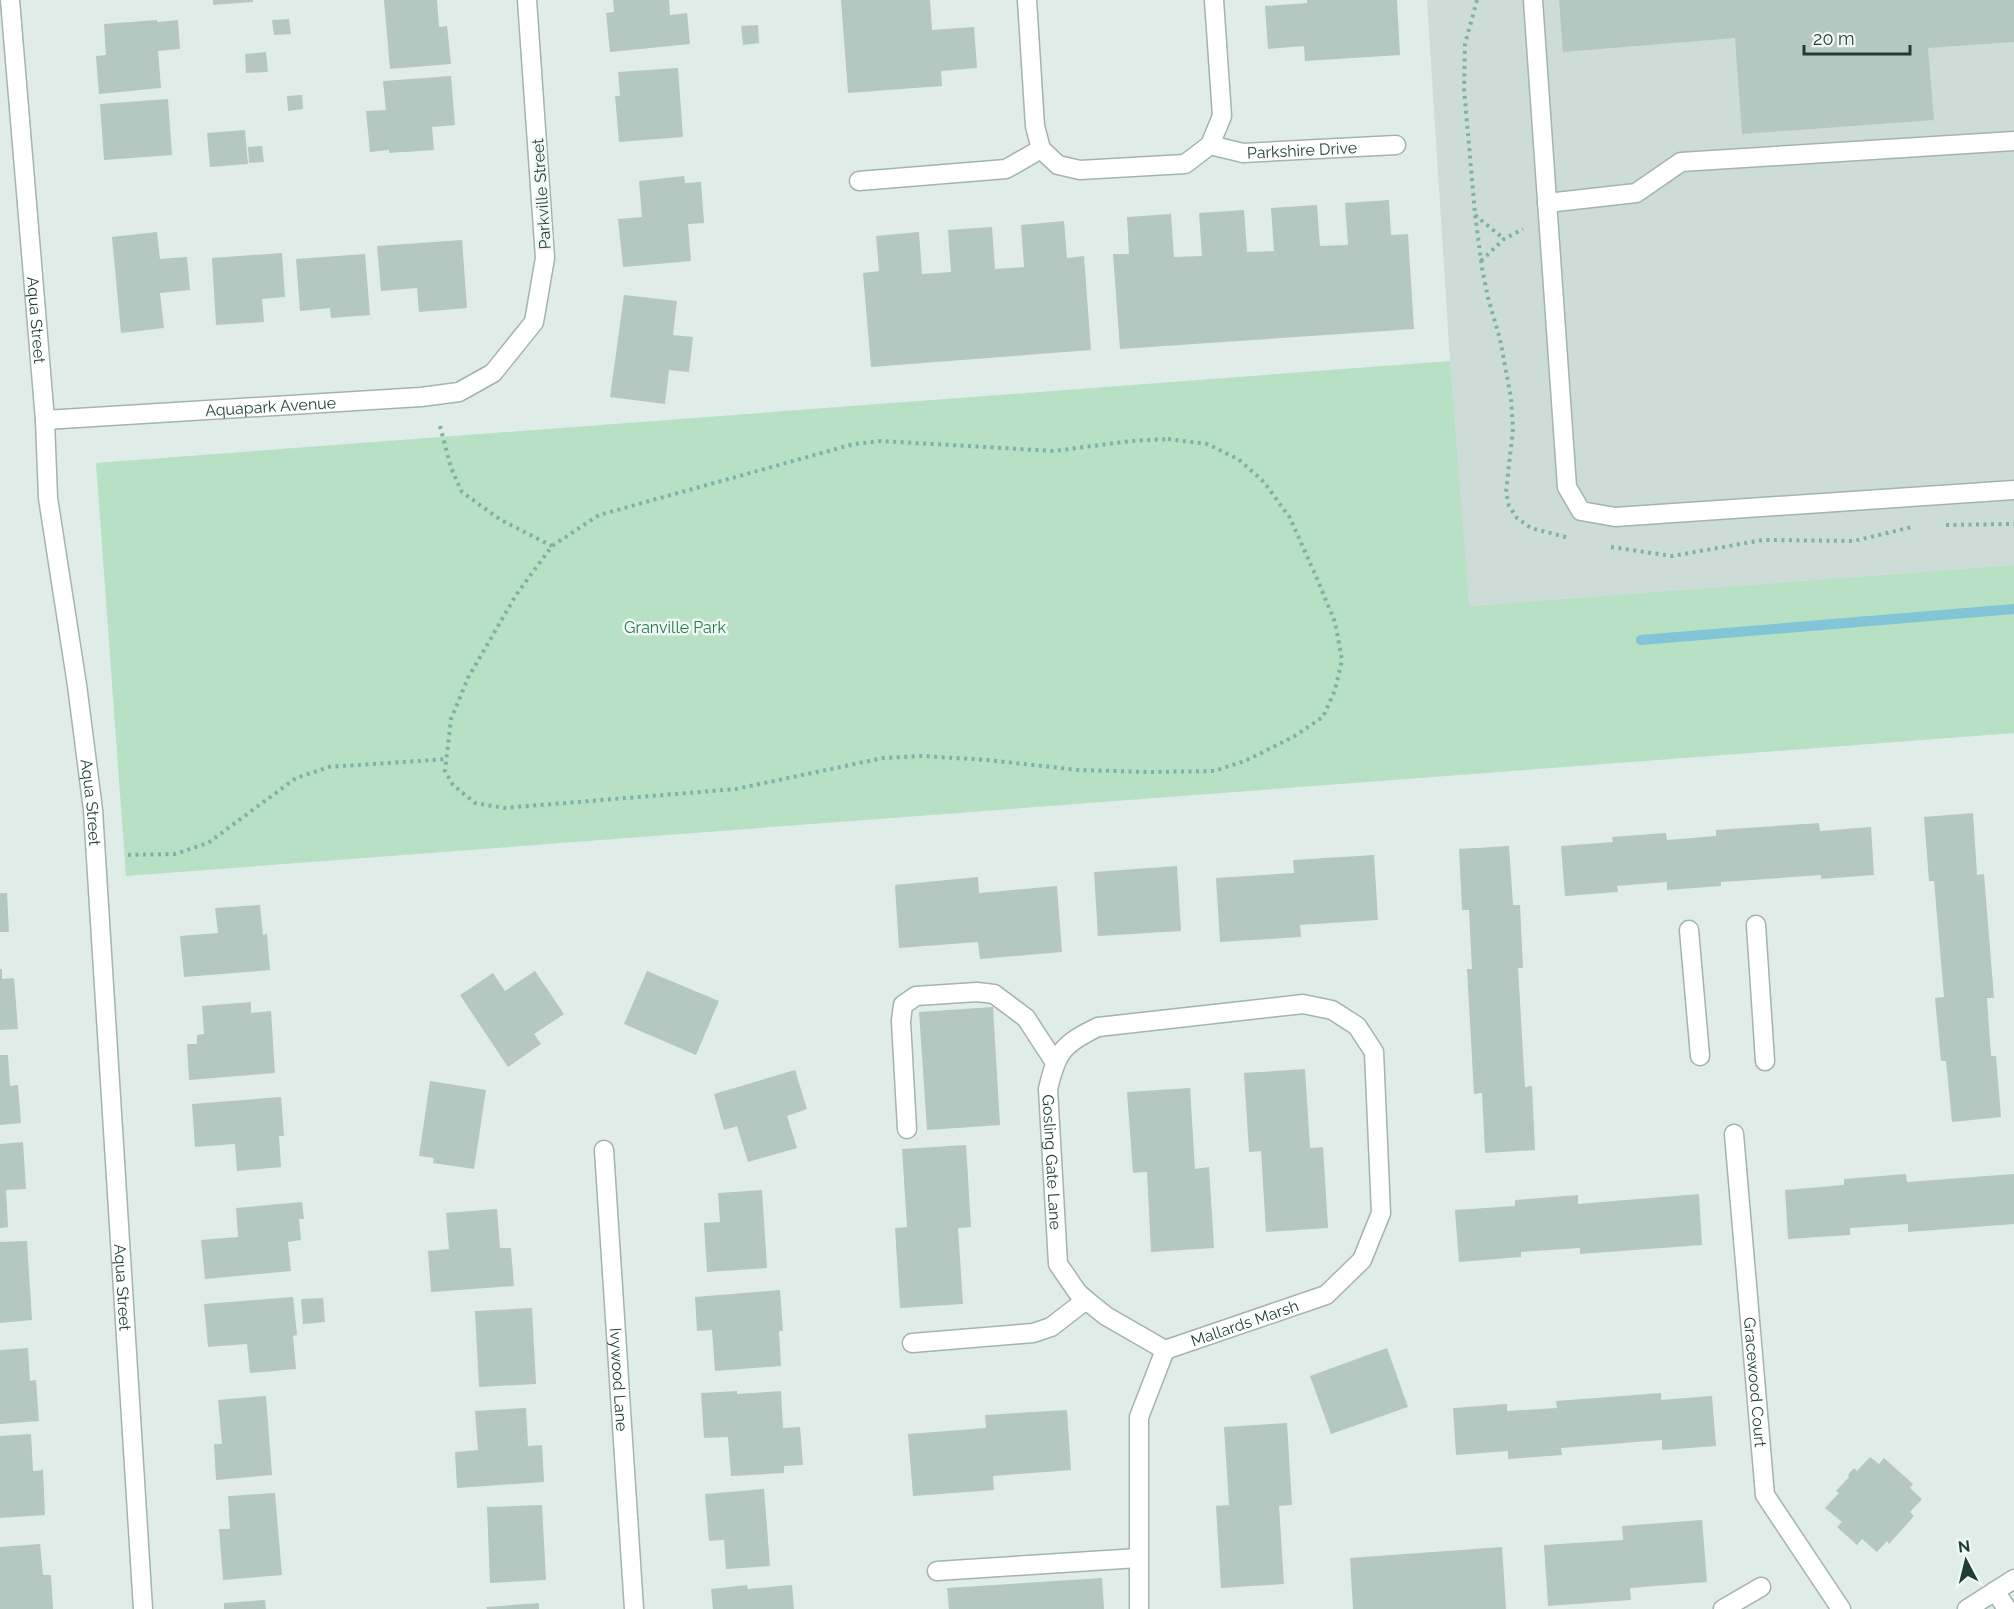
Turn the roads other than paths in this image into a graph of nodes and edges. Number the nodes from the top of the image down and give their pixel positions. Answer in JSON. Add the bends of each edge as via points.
{"nodes":[{"id":1,"x":10,"y":0,"type":"edge"},
{"id":2,"x":527,"y":0,"type":"edge"},
{"id":3,"x":1026,"y":0,"type":"edge"},
{"id":4,"x":1214,"y":0,"type":"edge"},
{"id":5,"x":1533,"y":0,"type":"edge"},
{"id":6,"x":2014,"y":141,"type":"edge"},
{"id":7,"x":1210,"y":145,"type":"junction"},
{"id":8,"x":1396,"y":145,"type":"dead end"},
{"id":9,"x":1041,"y":149,"type":"junction"},
{"id":10,"x":859,"y":181,"type":"dead end"},
{"id":11,"x":1547,"y":203,"type":"junction"},
{"id":12,"x":493,"y":373,"type":"joint"},
{"id":13,"x":45,"y":420,"type":"junction"},
{"id":14,"x":2014,"y":490,"type":"edge"},
{"id":15,"x":1756,"y":925,"type":"dead end"},
{"id":16,"x":1689,"y":930,"type":"dead end"},
{"id":17,"x":1374,"y":1052,"type":"joint"},
{"id":18,"x":1700,"y":1056,"type":"dead end"},
{"id":19,"x":1054,"y":1061,"type":"junction"},
{"id":20,"x":1766,"y":1061,"type":"dead end"},
{"id":21,"x":907,"y":1129,"type":"dead end"},
{"id":22,"x":1734,"y":1134,"type":"dead end"},
{"id":23,"x":604,"y":1150,"type":"dead end"},
{"id":24,"x":1086,"y":1300,"type":"junction"},
{"id":25,"x":912,"y":1343,"type":"dead end"},
{"id":26,"x":1165,"y":1350,"type":"junction"},
{"id":27,"x":1138,"y":1558,"type":"junction"},
{"id":28,"x":937,"y":1571,"type":"dead end"},
{"id":29,"x":2014,"y":1579,"type":"edge"},
{"id":30,"x":1761,"y":1587,"type":"dead end"},
{"id":31,"x":1995,"y":1591,"type":"junction"},
{"id":32,"x":142,"y":1609,"type":"edge"},
{"id":33,"x":634,"y":1609,"type":"edge"},
{"id":34,"x":1139,"y":1609,"type":"edge"},
{"id":35,"x":1723,"y":1609,"type":"edge"},
{"id":36,"x":1841,"y":1609,"type":"edge"},
{"id":37,"x":1967,"y":1609,"type":"edge"},
{"id":38,"x":2007,"y":1609,"type":"edge"}],
"edges":[{"from":1,"to":13,"type":"street","name":"Aqua Street"},
{"from":2,"to":12,"type":"street","name":"Parkville Street","via":[[545,258],[534,322]]},
{"from":3,"to":9,"type":"street","via":[[1035,126]]},
{"from":4,"to":7,"type":"street","via":[[1222,116]]},
{"from":5,"to":11,"type":"street"},
{"from":6,"to":11,"type":"street","via":[[1681,162],[1635,193]]},
{"from":7,"to":8,"type":"street","name":"Parkshire Drive","via":[[1243,153]]},
{"from":7,"to":9,"type":"street","via":[[1185,164],[1080,170],[1058,165]]},
{"from":9,"to":10,"type":"street","via":[[1006,169]]},
{"from":11,"to":14,"type":"street","via":[[1567,487],[1581,511],[1615,517]]},
{"from":12,"to":13,"type":"street","name":"Aquapark Avenue","via":[[459,392],[421,397]]},
{"from":13,"to":32,"type":"street","name":"Aqua Street","via":[[48,498],[93,810]]},
{"from":15,"to":20,"type":"street"},
{"from":16,"to":18,"type":"street"},
{"from":17,"to":19,"type":"street","name":"Gosling Gate Lane","via":[[1357,1026],[1332,1010],[1303,1004],[1098,1027],[1072,1039]]},
{"from":17,"to":26,"type":"street","name":"Mallards Marsh","via":[[1380,1214],[1362,1260],[1326,1295]]},
{"from":19,"to":21,"type":"street","via":[[1026,1018],[994,994],[916,996],[903,1005],[901,1021]]},
{"from":19,"to":24,"type":"street","name":"Gosling Gate Lane","via":[[1048,1089],[1058,1264]]},
{"from":22,"to":36,"type":"street","name":"Gracewood Court","via":[[1766,1495]]},
{"from":23,"to":33,"type":"street","name":"Ivywood Lane"},
{"from":24,"to":25,"type":"street","via":[[1051,1327],[1033,1334]]},
{"from":24,"to":26,"type":"street","name":"Gosling Gate Lane"},
{"from":26,"to":27,"type":"street","via":[[1139,1417]]},
{"from":27,"to":28,"type":"street"},
{"from":27,"to":34,"type":"street"},
{"from":29,"to":31,"type":"street"},
{"from":30,"to":35,"type":"street"},
{"from":31,"to":37,"type":"street"},
{"from":31,"to":38,"type":"street"}]}
